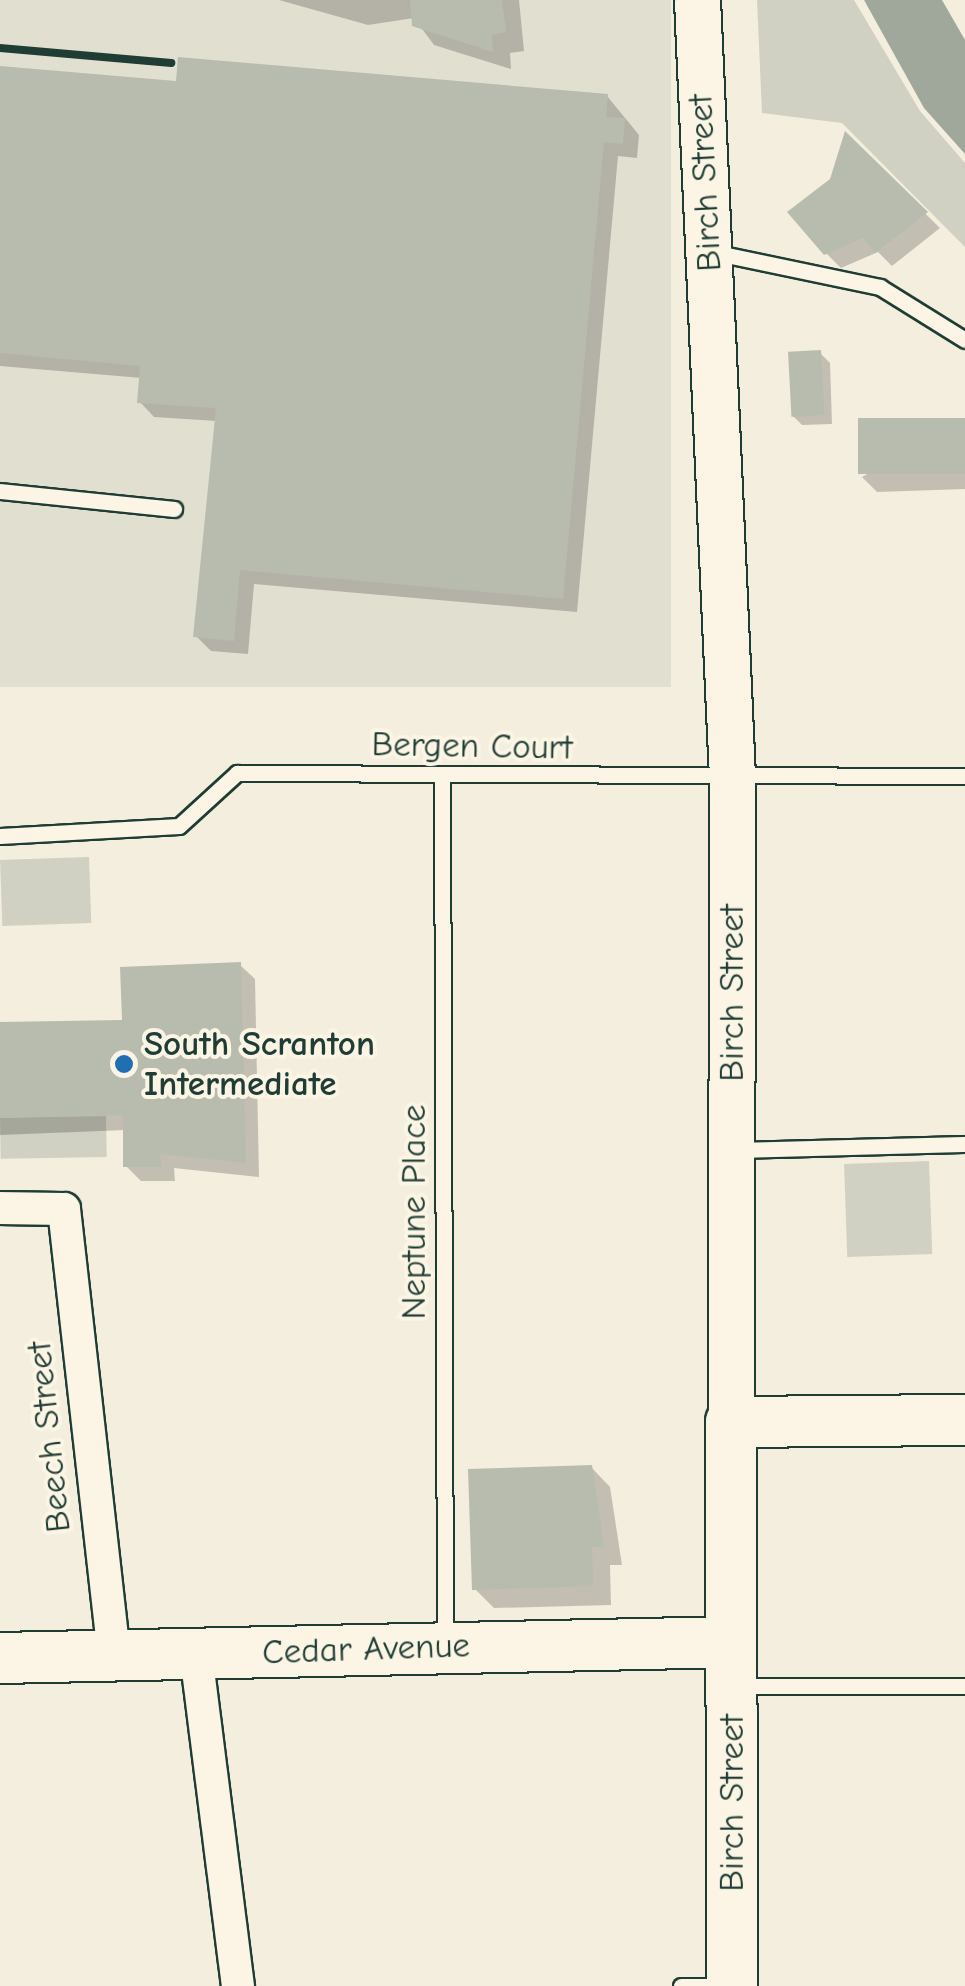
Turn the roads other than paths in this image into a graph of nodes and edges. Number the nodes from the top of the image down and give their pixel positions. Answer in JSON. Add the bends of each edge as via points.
{"nodes":[{"id":1,"x":697,"y":0,"type":"edge"},
{"id":2,"x":708,"y":251,"type":"junction"},
{"id":3,"x":965,"y":340,"type":"edge"},
{"id":4,"x":0,"y":491,"type":"edge"},
{"id":5,"x":174,"y":509,"type":"dead end"},
{"id":6,"x":965,"y":776,"type":"edge"},
{"id":7,"x":442,"y":778,"type":"junction"},
{"id":8,"x":732,"y":778,"type":"junction"},
{"id":9,"x":0,"y":836,"type":"edge"},
{"id":10,"x":965,"y":1144,"type":"edge"},
{"id":11,"x":731,"y":1150,"type":"junction"},
{"id":12,"x":0,"y":1208,"type":"edge"},
{"id":13,"x":965,"y":1420,"type":"edge"},
{"id":14,"x":732,"y":1422,"type":"junction"},
{"id":15,"x":445,"y":1646,"type":"junction"},
{"id":16,"x":196,"y":1654,"type":"junction"},
{"id":17,"x":114,"y":1656,"type":"junction"},
{"id":18,"x":0,"y":1658,"type":"edge"},
{"id":19,"x":732,"y":1664,"type":"junction"},
{"id":20,"x":965,"y":1686,"type":"edge"},
{"id":21,"x":238,"y":1986,"type":"edge"},
{"id":22,"x":681,"y":1986,"type":"edge"},
{"id":23,"x":732,"y":1986,"type":"edge"}],
"edges":[{"from":1,"to":2,"type":"street","name":"Birch Street"},
{"from":2,"to":3,"type":"lane","via":[[880,287]]},
{"from":2,"to":8,"type":"street","name":"Birch Street"},
{"from":4,"to":5,"type":"lane"},
{"from":6,"to":8,"type":"lane","name":"Bergen Court"},
{"from":7,"to":8,"type":"lane","name":"Bergen Court"},
{"from":7,"to":9,"type":"lane","name":"Bergen Court","via":[[237,773],[179,826]]},
{"from":7,"to":15,"type":"lane","name":"Neptune Place"},
{"from":8,"to":11,"type":"street","name":"Birch Street"},
{"from":10,"to":11,"type":"lane"},
{"from":11,"to":14,"type":"street","name":"Birch Street"},
{"from":12,"to":17,"type":"street","name":"Beech Street","via":[[64,1209]]},
{"from":13,"to":14,"type":"main road"},
{"from":14,"to":19,"type":"main road","name":"Birch Street"},
{"from":15,"to":16,"type":"main road","name":"Cedar Avenue"},
{"from":15,"to":19,"type":"main road","name":"Cedar Avenue"},
{"from":16,"to":17,"type":"main road","name":"Cedar Avenue"},
{"from":16,"to":21,"type":"street"},
{"from":17,"to":18,"type":"main road","name":"Cedar Avenue"},
{"from":19,"to":20,"type":"lane"},
{"from":19,"to":23,"type":"main road","name":"Birch Street"},
{"from":22,"to":23,"type":"lane"}]}
